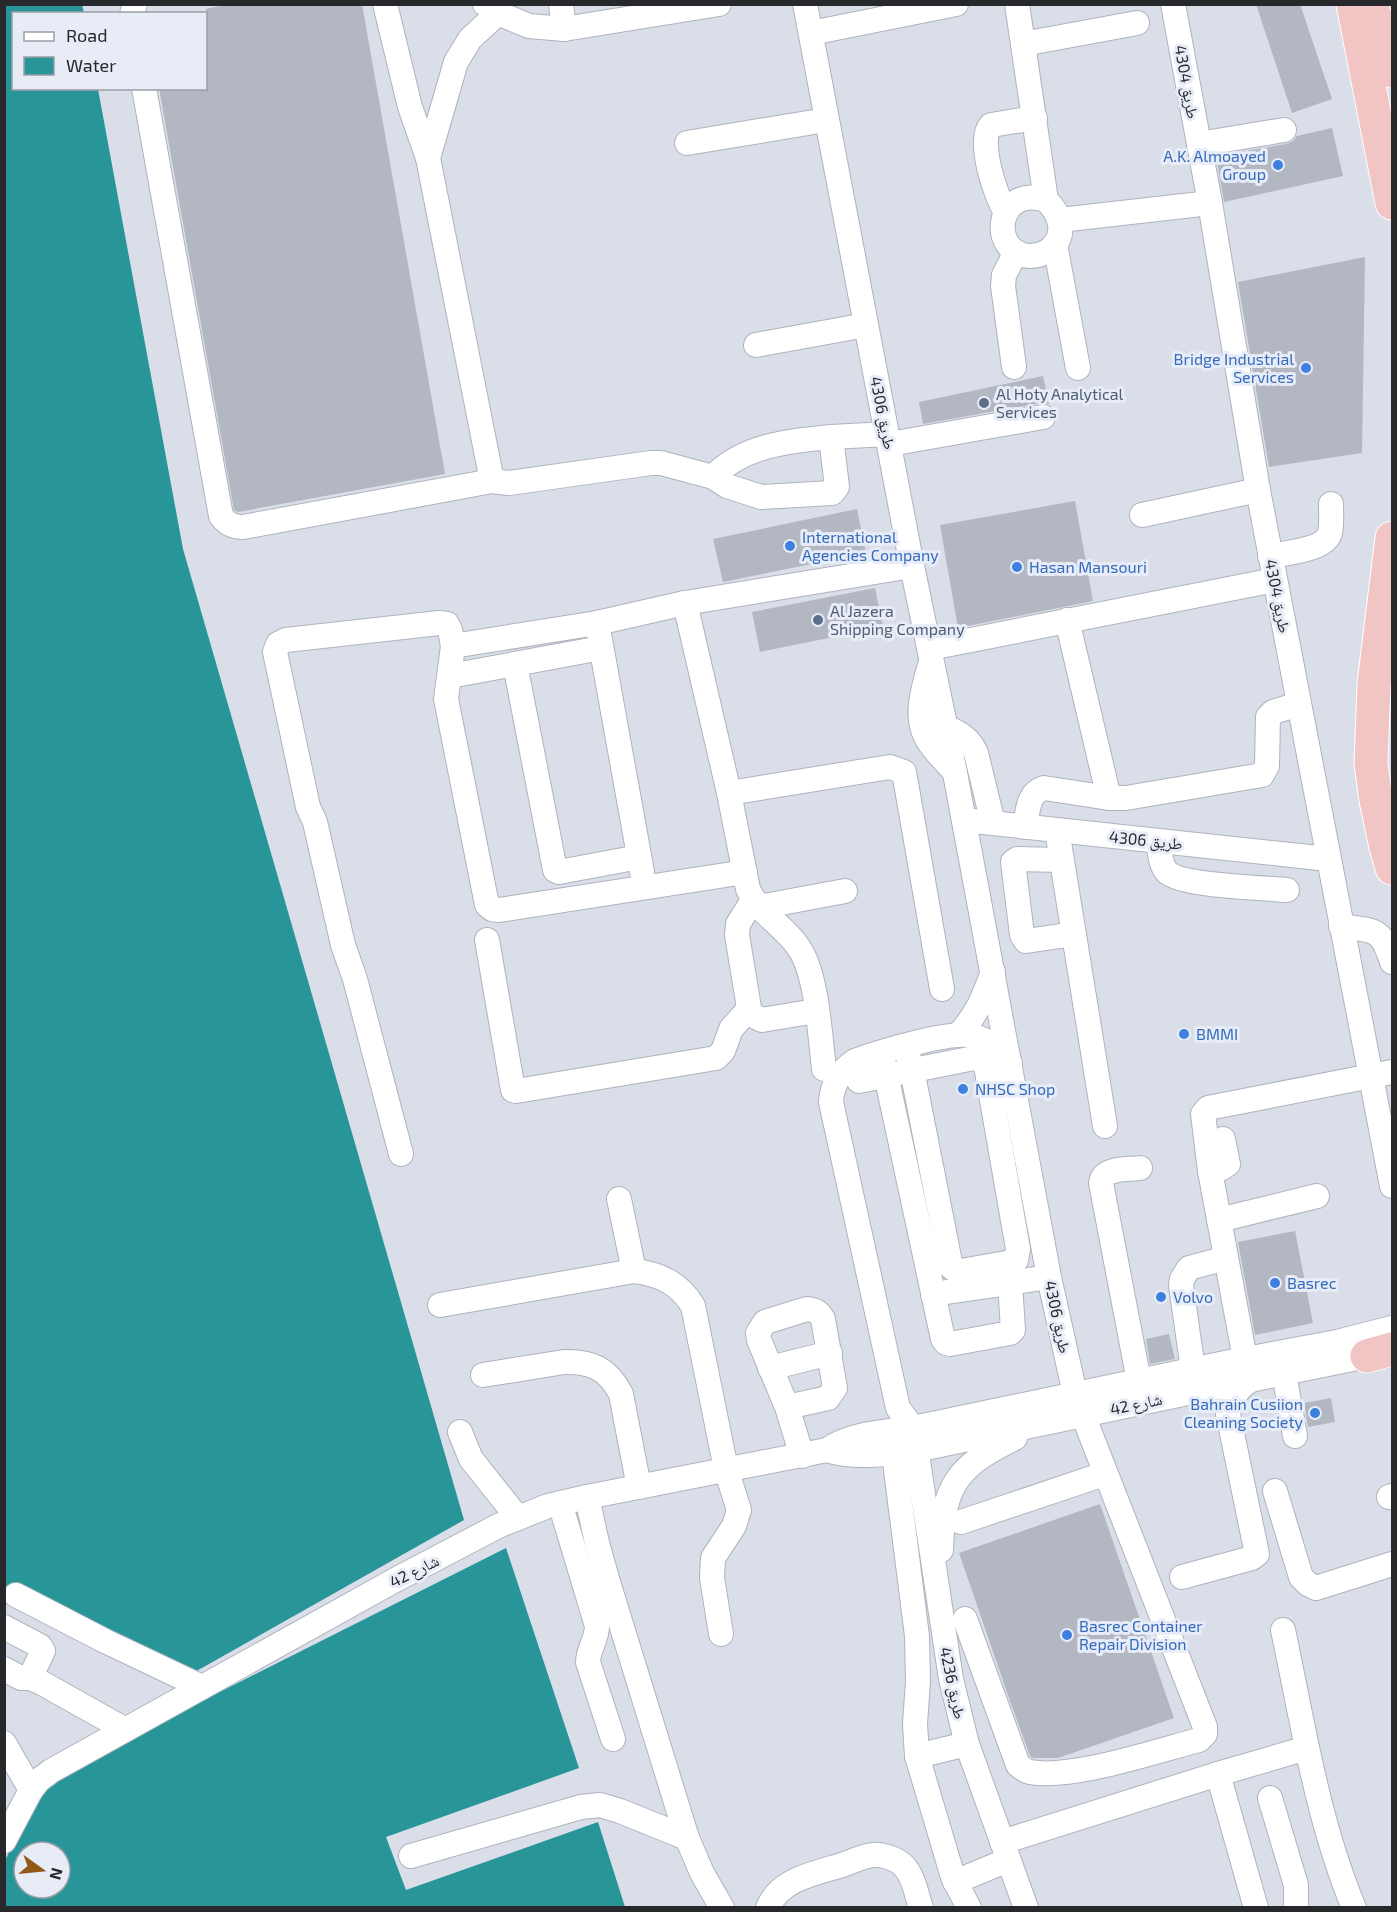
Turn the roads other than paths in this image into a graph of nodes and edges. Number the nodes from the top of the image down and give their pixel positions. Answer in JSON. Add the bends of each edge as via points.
{"nodes":[{"id":1,"x":385,"y":4,"type":"edge"},
{"id":2,"x":561,"y":4,"type":"edge"},
{"id":3,"x":805,"y":4,"type":"edge"},
{"id":4,"x":956,"y":4,"type":"edge"},
{"id":5,"x":1017,"y":4,"type":"edge"},
{"id":6,"x":1173,"y":4,"type":"edge"},
{"id":7,"x":1353,"y":4,"type":"edge"},
{"id":8,"x":1370,"y":4,"type":"edge"},
{"id":9,"x":703,"y":6,"type":"edge"},
{"id":10,"x":492,"y":9,"type":"edge"},
{"id":11,"x":611,"y":13,"type":"edge"},
{"id":12,"x":1137,"y":23,"type":"dead end"},
{"id":13,"x":564,"y":30,"type":"junction"},
{"id":14,"x":811,"y":33,"type":"junction"},
{"id":15,"x":1023,"y":45,"type":"junction"},
{"id":16,"x":1392,"y":71,"type":"edge"},
{"id":17,"x":144,"y":90,"type":"edge"},
{"id":18,"x":1035,"y":118,"type":"junction"},
{"id":19,"x":826,"y":120,"type":"junction"},
{"id":20,"x":1284,"y":129,"type":"dead end"},
{"id":21,"x":687,"y":143,"type":"dead end"},
{"id":22,"x":1199,"y":144,"type":"junction"},
{"id":23,"x":428,"y":158,"type":"junction"},
{"id":24,"x":1046,"y":200,"type":"junction"},
{"id":25,"x":1210,"y":203,"type":"junction"},
{"id":26,"x":1392,"y":203,"type":"edge"},
{"id":27,"x":1006,"y":212,"type":"junction"},
{"id":28,"x":1060,"y":220,"type":"junction"},
{"id":29,"x":1055,"y":244,"type":"junction"},
{"id":30,"x":1016,"y":252,"type":"junction"},
{"id":31,"x":866,"y":325,"type":"junction"},
{"id":32,"x":756,"y":345,"type":"dead end"},
{"id":33,"x":1014,"y":367,"type":"dead end"},
{"id":34,"x":1078,"y":368,"type":"dead end"},
{"id":35,"x":1043,"y":417,"type":"dead end"},
{"id":36,"x":831,"y":437,"type":"junction"},
{"id":37,"x":888,"y":439,"type":"junction"},
{"id":38,"x":713,"y":477,"type":"junction"},
{"id":39,"x":492,"y":481,"type":"junction"},
{"id":40,"x":1258,"y":490,"type":"junction"},
{"id":41,"x":1331,"y":504,"type":"dead end"},
{"id":42,"x":1142,"y":515,"type":"dead end"},
{"id":43,"x":1392,"y":538,"type":"edge"},
{"id":44,"x":1270,"y":556,"type":"junction"},
{"id":45,"x":912,"y":566,"type":"junction"},
{"id":46,"x":1275,"y":580,"type":"junction"},
{"id":47,"x":685,"y":603,"type":"junction"},
{"id":48,"x":1067,"y":620,"type":"junction"},
{"id":49,"x":597,"y":623,"type":"junction"},
{"id":50,"x":453,"y":646,"type":"junction"},
{"id":51,"x":601,"y":648,"type":"junction"},
{"id":52,"x":931,"y":654,"type":"junction"},
{"id":53,"x":515,"y":664,"type":"junction"},
{"id":54,"x":1292,"y":668,"type":"junction"},
{"id":55,"x":450,"y":676,"type":"junction"},
{"id":56,"x":1299,"y":704,"type":"junction"},
{"id":57,"x":946,"y":727,"type":"junction"},
{"id":58,"x":1310,"y":764,"type":"junction"},
{"id":59,"x":955,"y":773,"type":"junction"},
{"id":60,"x":729,"y":793,"type":"junction"},
{"id":61,"x":1117,"y":798,"type":"junction"},
{"id":62,"x":964,"y":820,"type":"junction"},
{"id":63,"x":993,"y":823,"type":"junction"},
{"id":64,"x":1025,"y":827,"type":"junction"},
{"id":65,"x":1057,"y":830,"type":"junction"},
{"id":66,"x":1129,"y":838,"type":"junction"},
{"id":67,"x":1158,"y":841,"type":"junction"},
{"id":68,"x":1206,"y":846,"type":"junction"},
{"id":69,"x":639,"y":857,"type":"junction"},
{"id":70,"x":1328,"y":859,"type":"junction"},
{"id":71,"x":1061,"y":860,"type":"junction"},
{"id":72,"x":1392,"y":868,"type":"edge"},
{"id":73,"x":745,"y":872,"type":"junction"},
{"id":74,"x":1205,"y":883,"type":"junction"},
{"id":75,"x":645,"y":887,"type":"junction"},
{"id":76,"x":1287,"y":890,"type":"dead end"},
{"id":77,"x":845,"y":891,"type":"dead end"},
{"id":78,"x":756,"y":903,"type":"junction"},
{"id":79,"x":1341,"y":926,"type":"junction"},
{"id":80,"x":1074,"y":934,"type":"junction"},
{"id":81,"x":487,"y":940,"type":"dead end"},
{"id":82,"x":1392,"y":962,"type":"edge"},
{"id":83,"x":993,"y":972,"type":"junction"},
{"id":84,"x":942,"y":989,"type":"dead end"},
{"id":85,"x":748,"y":1010,"type":"junction"},
{"id":86,"x":816,"y":1011,"type":"junction"},
{"id":87,"x":959,"y":1034,"type":"junction"},
{"id":88,"x":906,"y":1046,"type":"junction"},
{"id":89,"x":884,"y":1064,"type":"junction"},
{"id":90,"x":1011,"y":1069,"type":"junction"},
{"id":91,"x":912,"y":1071,"type":"junction"},
{"id":92,"x":988,"y":1074,"type":"junction"},
{"id":93,"x":1387,"y":1075,"type":"edge"},
{"id":94,"x":840,"y":1077,"type":"junction"},
{"id":95,"x":1105,"y":1126,"type":"dead end"},
{"id":96,"x":401,"y":1154,"type":"dead end"},
{"id":97,"x":1140,"y":1168,"type":"dead end"},
{"id":98,"x":1392,"y":1186,"type":"edge"},
{"id":99,"x":1317,"y":1196,"type":"dead end"},
{"id":100,"x":619,"y":1199,"type":"dead end"},
{"id":101,"x":1220,"y":1220,"type":"junction"},
{"id":102,"x":1226,"y":1258,"type":"junction"},
{"id":103,"x":634,"y":1271,"type":"junction"},
{"id":104,"x":1049,"y":1277,"type":"junction"},
{"id":105,"x":1010,"y":1283,"type":"junction"},
{"id":106,"x":933,"y":1294,"type":"junction"},
{"id":107,"x":440,"y":1305,"type":"dead end"},
{"id":108,"x":1392,"y":1328,"type":"edge"},
{"id":109,"x":830,"y":1353,"type":"junction"},
{"id":110,"x":1384,"y":1354,"type":"edge"},
{"id":111,"x":770,"y":1368,"type":"junction"},
{"id":112,"x":1247,"y":1370,"type":"junction"},
{"id":113,"x":1284,"y":1372,"type":"junction"},
{"id":114,"x":483,"y":1375,"type":"dead end"},
{"id":115,"x":1196,"y":1380,"type":"junction"},
{"id":116,"x":1139,"y":1381,"type":"junction"},
{"id":117,"x":1079,"y":1404,"type":"junction"},
{"id":118,"x":787,"y":1407,"type":"junction"},
{"id":119,"x":1228,"y":1414,"type":"junction"},
{"id":120,"x":1040,"y":1425,"type":"junction"},
{"id":121,"x":460,"y":1432,"type":"dead end"},
{"id":122,"x":1294,"y":1436,"type":"dead end"},
{"id":123,"x":904,"y":1440,"type":"junction"},
{"id":124,"x":802,"y":1456,"type":"junction"},
{"id":125,"x":726,"y":1469,"type":"junction"},
{"id":126,"x":1104,"y":1473,"type":"junction"},
{"id":127,"x":639,"y":1487,"type":"junction"},
{"id":128,"x":1275,"y":1491,"type":"dead end"},
{"id":129,"x":587,"y":1497,"type":"junction"},
{"id":130,"x":560,"y":1503,"type":"junction"},
{"id":131,"x":518,"y":1518,"type":"junction"},
{"id":132,"x":961,"y":1522,"type":"dead end"},
{"id":133,"x":1392,"y":1564,"type":"edge"},
{"id":134,"x":1182,"y":1577,"type":"dead end"},
{"id":135,"x":939,"y":1594,"type":"junction"},
{"id":136,"x":16,"y":1595,"type":"dead end"},
{"id":137,"x":964,"y":1619,"type":"dead end"},
{"id":138,"x":4,"y":1627,"type":"edge"},
{"id":139,"x":1283,"y":1630,"type":"dead end"},
{"id":140,"x":721,"y":1634,"type":"dead end"},
{"id":141,"x":4,"y":1669,"type":"edge"},
{"id":142,"x":30,"y":1678,"type":"junction"},
{"id":143,"x":202,"y":1686,"type":"junction"},
{"id":144,"x":124,"y":1729,"type":"junction"},
{"id":145,"x":613,"y":1739,"type":"dead end"},
{"id":146,"x":4,"y":1743,"type":"edge"},
{"id":147,"x":967,"y":1744,"type":"junction"},
{"id":148,"x":1307,"y":1748,"type":"junction"},
{"id":149,"x":917,"y":1756,"type":"junction"},
{"id":150,"x":1218,"y":1774,"type":"junction"},
{"id":151,"x":31,"y":1790,"type":"junction"},
{"id":152,"x":1270,"y":1798,"type":"dead end"},
{"id":153,"x":11,"y":1811,"type":"edge"},
{"id":154,"x":687,"y":1838,"type":"junction"},
{"id":155,"x":4,"y":1840,"type":"edge"},
{"id":156,"x":1005,"y":1851,"type":"junction"},
{"id":157,"x":411,"y":1856,"type":"dead end"},
{"id":158,"x":955,"y":1882,"type":"junction"},
{"id":159,"x":722,"y":1908,"type":"edge"},
{"id":160,"x":768,"y":1908,"type":"edge"},
{"id":161,"x":921,"y":1908,"type":"edge"},
{"id":162,"x":969,"y":1908,"type":"edge"},
{"id":163,"x":1026,"y":1908,"type":"edge"},
{"id":164,"x":1256,"y":1908,"type":"edge"},
{"id":165,"x":1296,"y":1908,"type":"edge"},
{"id":166,"x":1354,"y":1908,"type":"edge"}],
"edges":[{"from":1,"to":23,"type":"street","via":[[410,107]]},
{"from":2,"to":13,"type":"street"},
{"from":3,"to":14,"type":"street","name":"طريق 4306"},
{"from":4,"to":14,"type":"street"},
{"from":5,"to":15,"type":"street"},
{"from":6,"to":22,"type":"street","name":"طريق 4304"},
{"from":7,"to":26,"type":"highway"},
{"from":8,"to":16,"type":"highway"},
{"from":9,"to":11,"type":"street"},
{"from":10,"to":13,"type":"street","via":[[529,26]]},
{"from":10,"to":23,"type":"street","via":[[456,62]]},
{"from":11,"to":13,"type":"street"},
{"from":12,"to":15,"type":"street"},
{"from":14,"to":19,"type":"street","name":"طريق 4306"},
{"from":15,"to":18,"type":"street"},
{"from":17,"to":39,"type":"street","via":[[221,516],[226,522],[243,527]]},
{"from":18,"to":24,"type":"street"},
{"from":18,"to":27,"type":"street","via":[[991,125],[987,130],[984,140],[997,197]]},
{"from":19,"to":21,"type":"street"},
{"from":19,"to":31,"type":"street","name":"طريق 4306"},
{"from":20,"to":22,"type":"street"},
{"from":22,"to":25,"type":"street","name":"طريق 4304"},
{"from":23,"to":39,"type":"street"},
{"from":24,"to":27,"type":"street","via":[[1023,198]]},
{"from":24,"to":28,"type":"street"},
{"from":25,"to":28,"type":"street"},
{"from":25,"to":40,"type":"street","name":"طريق 4304"},
{"from":27,"to":30,"type":"street","via":[[1003,234]]},
{"from":28,"to":29,"type":"street"},
{"from":29,"to":30,"type":"street","via":[[1037,255]]},
{"from":29,"to":34,"type":"street"},
{"from":30,"to":33,"type":"street","via":[[1002,286]]},
{"from":31,"to":32,"type":"street"},
{"from":31,"to":37,"type":"street","name":"طريق 4306"},
{"from":35,"to":37,"type":"street"},
{"from":36,"to":37,"type":"street"},
{"from":36,"to":38,"type":"street","via":[[795,440],[745,453]]},
{"from":36,"to":38,"type":"street","via":[[837,487],[832,493],[761,497]]},
{"from":37,"to":45,"type":"street","name":"طريق 4306"},
{"from":38,"to":39,"type":"street","via":[[651,463],[509,483]]},
{"from":40,"to":42,"type":"street"},
{"from":40,"to":44,"type":"street","name":"طريق 4304"},
{"from":41,"to":44,"type":"street","via":[[1326,540],[1315,547]]},
{"from":43,"to":72,"type":"highway","via":[[1371,730],[1376,800]]},
{"from":44,"to":46,"type":"street","name":"طريق 4304"},
{"from":45,"to":47,"type":"street"},
{"from":45,"to":52,"type":"street","name":"طريق 4306"},
{"from":46,"to":48,"type":"street"},
{"from":46,"to":54,"type":"street","name":"طريق 4304"},
{"from":47,"to":49,"type":"street"},
{"from":47,"to":60,"type":"street"},
{"from":48,"to":52,"type":"street"},
{"from":48,"to":61,"type":"street"},
{"from":49,"to":50,"type":"street"},
{"from":49,"to":51,"type":"street"},
{"from":50,"to":55,"type":"street"},
{"from":50,"to":96,"type":"street","via":[[447,624],[440,623],[286,640],[278,644],[275,652],[308,807]]},
{"from":51,"to":53,"type":"street"},
{"from":51,"to":69,"type":"street"},
{"from":52,"to":57,"type":"street","name":"طريق 4306"},
{"from":52,"to":59,"type":"street","via":[[921,693],[923,726],[930,743]]},
{"from":53,"to":55,"type":"street"},
{"from":53,"to":69,"type":"street","via":[[555,870]]},
{"from":54,"to":56,"type":"street","name":"طريق 4304"},
{"from":54,"to":58,"type":"street","via":[[1304,684],[1316,724]]},
{"from":55,"to":75,"type":"street","via":[[446,699],[487,905],[499,910]]},
{"from":56,"to":58,"type":"street","name":"طريق 4304"},
{"from":56,"to":61,"type":"street","via":[[1268,717],[1267,766],[1262,775]]},
{"from":57,"to":59,"type":"street","name":"طريق 4306"},
{"from":57,"to":63,"type":"street","via":[[966,738],[976,753]]},
{"from":58,"to":70,"type":"street","name":"طريق 4304"},
{"from":59,"to":62,"type":"street","name":"طريق 4306"},
{"from":60,"to":73,"type":"street"},
{"from":60,"to":84,"type":"street","via":[[890,767],[904,772]]},
{"from":61,"to":64,"type":"street","via":[[1038,789],[1031,797]]},
{"from":61,"to":66,"type":"street"},
{"from":62,"to":63,"type":"street","name":"طريق 4306"},
{"from":62,"to":83,"type":"street","name":"طريق 4306"},
{"from":63,"to":64,"type":"street","name":"طريق 4306"},
{"from":64,"to":65,"type":"street","name":"طريق 4306"},
{"from":65,"to":66,"type":"street","name":"طريق 4306"},
{"from":65,"to":71,"type":"street"},
{"from":66,"to":67,"type":"street","name":"طريق 4306"},
{"from":67,"to":68,"type":"street","name":"طريق 4306"},
{"from":67,"to":74,"type":"street","via":[[1164,868],[1170,874]]},
{"from":68,"to":70,"type":"street","name":"طريق 4306"},
{"from":68,"to":74,"type":"street"},
{"from":69,"to":75,"type":"street"},
{"from":70,"to":79,"type":"street","name":"طريق 4304"},
{"from":71,"to":80,"type":"street"},
{"from":71,"to":80,"type":"street","via":[[1017,858],[1013,862],[1022,935],[1026,941]]},
{"from":73,"to":75,"type":"street"},
{"from":73,"to":78,"type":"street"},
{"from":74,"to":76,"type":"street"},
{"from":77,"to":78,"type":"street"},
{"from":78,"to":85,"type":"street","via":[[738,924],[737,935]]},
{"from":78,"to":86,"type":"street","via":[[798,945],[807,960]]},
{"from":79,"to":82,"type":"street","via":[[1376,931],[1385,940]]},
{"from":79,"to":93,"type":"street","name":"طريق 4304"},
{"from":80,"to":95,"type":"street"},
{"from":81,"to":85,"type":"street","via":[[516,1091],[716,1058],[723,1051],[731,1029]]},
{"from":83,"to":87,"type":"street","name":"طريق 4306","via":[[982,1004]]},
{"from":83,"to":90,"type":"street","name":"طريق 4306"},
{"from":85,"to":86,"type":"street","via":[[762,1020]]},
{"from":86,"to":94,"type":"street"},
{"from":87,"to":88,"type":"street"},
{"from":87,"to":90,"type":"street","via":[[996,1047]]},
{"from":88,"to":89,"type":"street"},
{"from":88,"to":91,"type":"street"},
{"from":89,"to":91,"type":"street"},
{"from":89,"to":94,"type":"street","via":[[855,1061]]},
{"from":89,"to":106,"type":"street"},
{"from":90,"to":92,"type":"street"},
{"from":90,"to":104,"type":"street","name":"طريق 4306"},
{"from":91,"to":92,"type":"street","via":[[974,1058],[981,1059]]},
{"from":91,"to":92,"type":"street","via":[[951,1267],[958,1271],[1012,1262],[1018,1256]]},
{"from":93,"to":98,"type":"street","name":"طريق 4304"},
{"from":93,"to":101,"type":"street","via":[[1208,1108],[1203,1114],[1214,1135],[1210,1171]]},
{"from":94,"to":123,"type":"street","via":[[831,1102]]},
{"from":97,"to":116,"type":"street","via":[[1108,1172],[1101,1183]]},
{"from":99,"to":101,"type":"street"},
{"from":100,"to":103,"type":"street"},
{"from":101,"to":102,"type":"street"},
{"from":102,"to":112,"type":"street"},
{"from":102,"to":115,"type":"street","via":[[1189,1268],[1182,1279]]},
{"from":103,"to":107,"type":"street"},
{"from":103,"to":125,"type":"street","via":[[665,1278],[693,1306]]},
{"from":104,"to":105,"type":"street"},
{"from":104,"to":117,"type":"street","name":"طريق 4306"},
{"from":105,"to":106,"type":"street"},
{"from":105,"to":106,"type":"street","via":[[1013,1330],[950,1344],[943,1339]]},
{"from":108,"to":112,"type":"street","name":"شارع 42"},
{"from":109,"to":111,"type":"street"},
{"from":109,"to":111,"type":"street","via":[[823,1319],[817,1311],[807,1309],[760,1327],[759,1340]]},
{"from":109,"to":118,"type":"street","via":[[836,1383],[831,1395]]},
{"from":110,"to":113,"type":"street","name":"شارع 42"},
{"from":111,"to":118,"type":"street"},
{"from":112,"to":113,"type":"street","name":"شارع 42"},
{"from":112,"to":115,"type":"street","name":"شارع 42"},
{"from":112,"to":119,"type":"street"},
{"from":113,"to":122,"type":"street"},
{"from":114,"to":127,"type":"street","via":[[577,1362],[603,1370],[621,1394]]},
{"from":115,"to":116,"type":"street","name":"شارع 42"},
{"from":115,"to":117,"type":"street","name":"شارع 42"},
{"from":115,"to":119,"type":"street"},
{"from":116,"to":117,"type":"street","name":"شارع 42"},
{"from":117,"to":120,"type":"street","name":"شارع 42"},
{"from":117,"to":123,"type":"street","name":"شارع 42"},
{"from":117,"to":126,"type":"street","name":"طريق 4306"},
{"from":118,"to":124,"type":"street"},
{"from":119,"to":134,"type":"street","via":[[1257,1554]]},
{"from":120,"to":123,"type":"street","name":"شارع 42"},
{"from":120,"to":135,"type":"street","via":[[992,1449],[957,1478],[943,1520]]},
{"from":121,"to":131,"type":"street","via":[[474,1463]]},
{"from":123,"to":124,"type":"street","name":"شارع 42","via":[[841,1455],[827,1450]]},
{"from":123,"to":135,"type":"street","name":"طريق 4236"},
{"from":123,"to":149,"type":"street","name":"طريق 4236","via":[[917,1635]]},
{"from":124,"to":125,"type":"street","name":"شارع 42"},
{"from":125,"to":127,"type":"street","name":"شارع 42"},
{"from":125,"to":140,"type":"street","via":[[739,1510],[734,1526],[713,1558],[712,1578]]},
{"from":126,"to":132,"type":"street"},
{"from":126,"to":137,"type":"street","name":"طريق 4306","via":[[1205,1727],[1203,1738],[1081,1769],[1027,1772],[1018,1765]]},
{"from":127,"to":129,"type":"street","name":"شارع 42"},
{"from":128,"to":133,"type":"street","via":[[1301,1577],[1308,1584],[1316,1588]]},
{"from":129,"to":130,"type":"street","name":"شارع 42"},
{"from":129,"to":154,"type":"street","via":[[608,1582]]},
{"from":130,"to":131,"type":"street","name":"شارع 42"},
{"from":130,"to":145,"type":"street","via":[[597,1626],[588,1662]]},
{"from":131,"to":143,"type":"street","name":"شارع 42"},
{"from":135,"to":147,"type":"street","name":"طريق 4236","via":[[951,1679]]},
{"from":136,"to":143,"type":"street"},
{"from":138,"to":142,"type":"street","via":[[43,1651]]},
{"from":139,"to":148,"type":"street"},
{"from":141,"to":142,"type":"street"},
{"from":142,"to":144,"type":"street"},
{"from":143,"to":144,"type":"street","name":"شارع 42"},
{"from":144,"to":151,"type":"street","name":"شارع 42","via":[[51,1771]]},
{"from":146,"to":151,"type":"street"},
{"from":147,"to":149,"type":"street"},
{"from":147,"to":156,"type":"street","name":"طريق 4236"},
{"from":148,"to":150,"type":"street"},
{"from":148,"to":166,"type":"street","via":[[1328,1836]]},
{"from":149,"to":158,"type":"street","name":"طريق 4236"},
{"from":150,"to":156,"type":"street"},
{"from":150,"to":164,"type":"street"},
{"from":151,"to":153,"type":"street","name":"شارع 42"},
{"from":152,"to":165,"type":"street","via":[[1296,1885]]},
{"from":153,"to":155,"type":"street","name":"شارع 42"},
{"from":154,"to":157,"type":"street","via":[[621,1812],[581,1806]]},
{"from":154,"to":159,"type":"street"},
{"from":156,"to":158,"type":"street"},
{"from":156,"to":163,"type":"street","name":"طريق 4236"},
{"from":158,"to":162,"type":"street","name":"طريق 4236"},
{"from":160,"to":161,"type":"street","via":[[783,1888],[796,1879],[874,1855],[901,1863],[910,1875]]}]}
